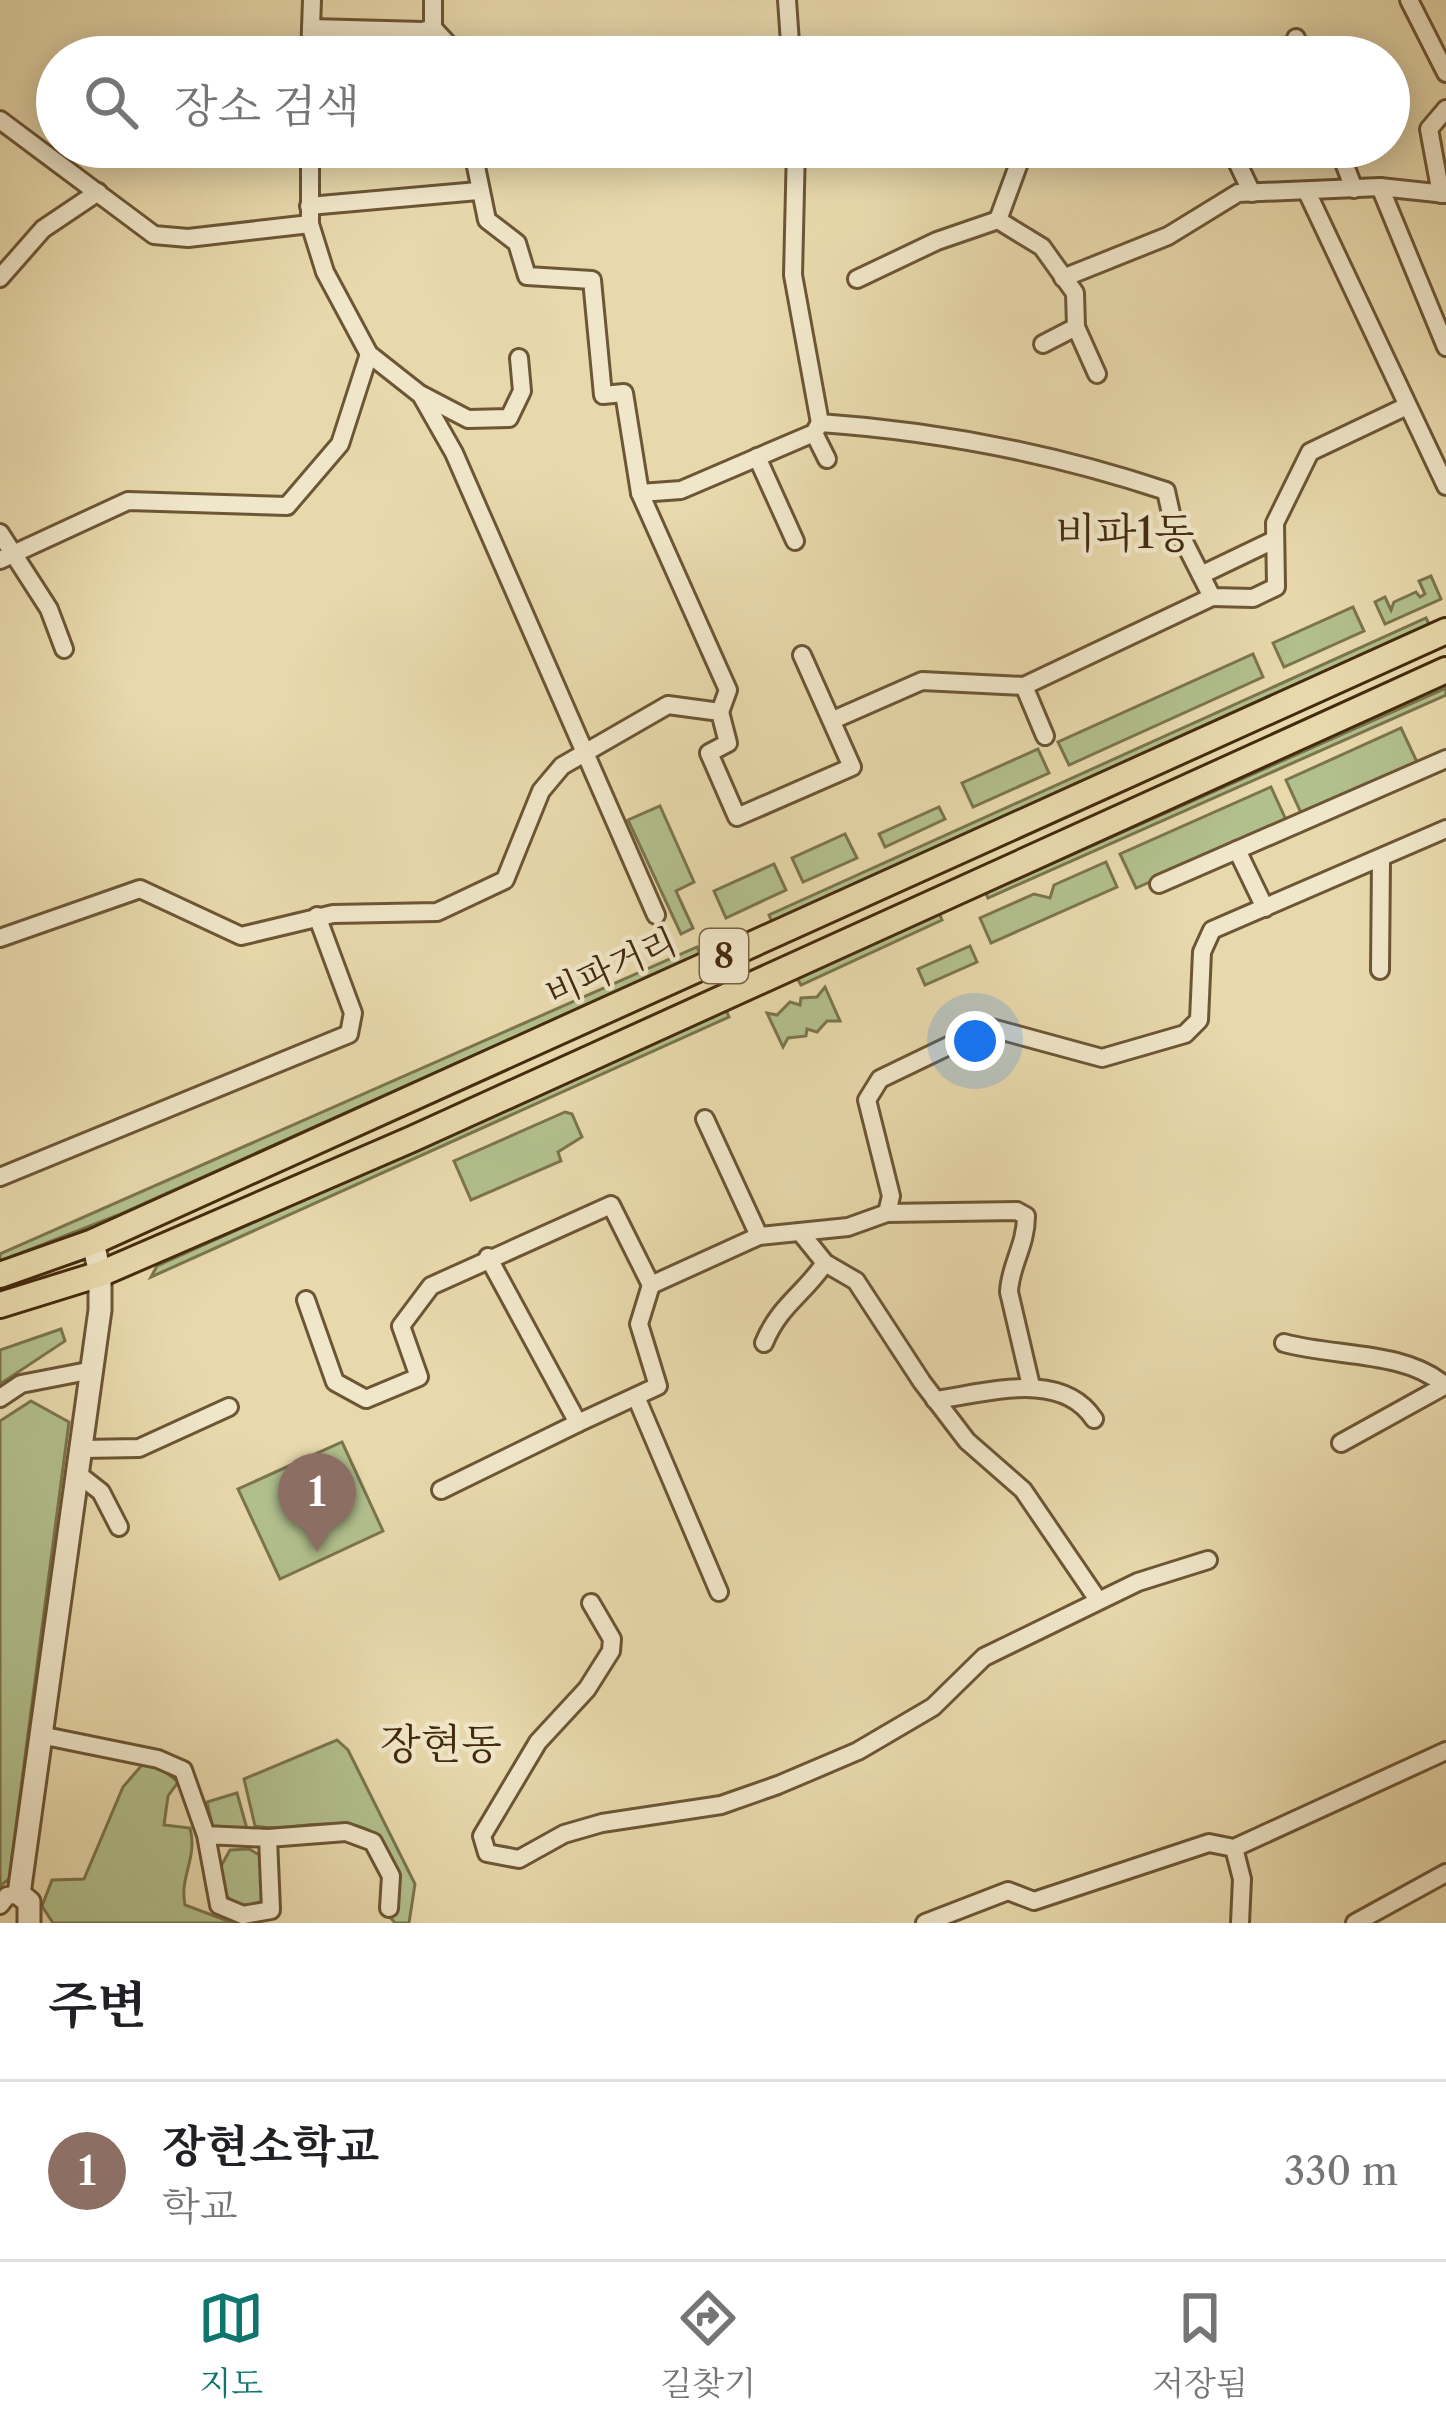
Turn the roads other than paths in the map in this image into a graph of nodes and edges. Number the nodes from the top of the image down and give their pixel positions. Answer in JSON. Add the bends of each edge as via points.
{"nodes":[{"id":1,"x":312,"y":0,"type":"edge"},
{"id":2,"x":433,"y":0,"type":"edge"},
{"id":3,"x":787,"y":0,"type":"edge"},
{"id":4,"x":1409,"y":0,"type":"edge"},
{"id":5,"x":310,"y":28,"type":"junction"},
{"id":6,"x":433,"y":28,"type":"junction"},
{"id":7,"x":310,"y":36,"type":"edge"},
{"id":8,"x":441,"y":36,"type":"edge"},
{"id":9,"x":790,"y":36,"type":"edge"},
{"id":10,"x":1446,"y":73,"type":"edge"},
{"id":11,"x":1446,"y":109,"type":"edge"},
{"id":12,"x":0,"y":120,"type":"edge"},
{"id":13,"x":36,"y":146,"type":"edge"},
{"id":14,"x":65,"y":168,"type":"edge"},
{"id":15,"x":310,"y":168,"type":"edge"},
{"id":16,"x":475,"y":168,"type":"edge"},
{"id":17,"x":796,"y":168,"type":"edge"},
{"id":18,"x":1017,"y":168,"type":"edge"},
{"id":19,"x":1240,"y":168,"type":"edge"},
{"id":20,"x":1346,"y":168,"type":"edge"},
{"id":21,"x":1380,"y":187,"type":"junction"},
{"id":22,"x":1354,"y":189,"type":"junction"},
{"id":23,"x":478,"y":191,"type":"junction"},
{"id":24,"x":98,"y":192,"type":"junction"},
{"id":25,"x":1307,"y":192,"type":"junction"},
{"id":26,"x":1252,"y":193,"type":"junction"},
{"id":27,"x":1443,"y":194,"type":"edge"},
{"id":28,"x":310,"y":215,"type":"junction"},
{"id":29,"x":998,"y":220,"type":"junction"},
{"id":30,"x":0,"y":278,"type":"edge"},
{"id":31,"x":1063,"y":278,"type":"junction"},
{"id":32,"x":857,"y":279,"type":"dead end"},
{"id":33,"x":1076,"y":327,"type":"junction"},
{"id":34,"x":1043,"y":344,"type":"dead end"},
{"id":35,"x":1446,"y":347,"type":"edge"},
{"id":36,"x":369,"y":354,"type":"junction"},
{"id":37,"x":519,"y":358,"type":"dead end"},
{"id":38,"x":1096,"y":374,"type":"dead end"},
{"id":39,"x":421,"y":395,"type":"junction"},
{"id":40,"x":1407,"y":406,"type":"junction"},
{"id":41,"x":817,"y":428,"type":"junction"},
{"id":42,"x":757,"y":457,"type":"junction"},
{"id":43,"x":827,"y":459,"type":"dead end"},
{"id":44,"x":1446,"y":486,"type":"edge"},
{"id":45,"x":640,"y":493,"type":"junction"},
{"id":46,"x":0,"y":533,"type":"edge"},
{"id":47,"x":795,"y":541,"type":"dead end"},
{"id":48,"x":1272,"y":541,"type":"junction"},
{"id":49,"x":6,"y":559,"type":"edge"},
{"id":50,"x":1201,"y":574,"type":"junction"},
{"id":51,"x":0,"y":577,"type":"edge"},
{"id":52,"x":1212,"y":597,"type":"junction"},
{"id":53,"x":1446,"y":631,"type":"edge"},
{"id":54,"x":64,"y":650,"type":"dead end"},
{"id":55,"x":802,"y":655,"type":"dead end"},
{"id":56,"x":1446,"y":670,"type":"edge"},
{"id":57,"x":1024,"y":686,"type":"junction"},
{"id":58,"x":720,"y":712,"type":"junction"},
{"id":59,"x":833,"y":720,"type":"junction"},
{"id":60,"x":1045,"y":736,"type":"dead end"},
{"id":61,"x":584,"y":749,"type":"junction"},
{"id":62,"x":1446,"y":758,"type":"edge"},
{"id":63,"x":1446,"y":830,"type":"edge"},
{"id":64,"x":1238,"y":850,"type":"junction"},
{"id":65,"x":1381,"y":861,"type":"junction"},
{"id":66,"x":1159,"y":884,"type":"dead end"},
{"id":67,"x":1265,"y":908,"type":"junction"},
{"id":68,"x":656,"y":915,"type":"dead end"},
{"id":69,"x":317,"y":916,"type":"junction"},
{"id":70,"x":0,"y":938,"type":"edge"},
{"id":71,"x":1380,"y":970,"type":"dead end"},
{"id":72,"x":705,"y":1119,"type":"dead end"},
{"id":73,"x":0,"y":1177,"type":"edge"},
{"id":74,"x":887,"y":1213,"type":"junction"},
{"id":75,"x":800,"y":1232,"type":"junction"},
{"id":76,"x":759,"y":1236,"type":"junction"},
{"id":77,"x":93,"y":1242,"type":"junction"},
{"id":78,"x":488,"y":1257,"type":"junction"},
{"id":79,"x":825,"y":1263,"type":"junction"},
{"id":80,"x":100,"y":1274,"type":"junction"},
{"id":81,"x":0,"y":1275,"type":"edge"},
{"id":82,"x":651,"y":1285,"type":"junction"},
{"id":83,"x":306,"y":1300,"type":"dead end"},
{"id":84,"x":0,"y":1305,"type":"edge"},
{"id":85,"x":764,"y":1343,"type":"dead end"},
{"id":86,"x":1284,"y":1343,"type":"dead end"},
{"id":87,"x":93,"y":1370,"type":"junction"},
{"id":88,"x":1444,"y":1384,"type":"edge"},
{"id":89,"x":1031,"y":1386,"type":"junction"},
{"id":90,"x":0,"y":1398,"type":"edge"},
{"id":91,"x":637,"y":1399,"type":"junction"},
{"id":92,"x":935,"y":1400,"type":"junction"},
{"id":93,"x":229,"y":1407,"type":"dead end"},
{"id":94,"x":1094,"y":1419,"type":"dead end"},
{"id":95,"x":578,"y":1423,"type":"junction"},
{"id":96,"x":1341,"y":1443,"type":"dead end"},
{"id":97,"x":82,"y":1449,"type":"junction"},
{"id":98,"x":78,"y":1474,"type":"junction"},
{"id":99,"x":441,"y":1490,"type":"dead end"},
{"id":100,"x":119,"y":1527,"type":"dead end"},
{"id":101,"x":1208,"y":1560,"type":"dead end"},
{"id":102,"x":719,"y":1592,"type":"dead end"},
{"id":103,"x":1098,"y":1600,"type":"junction"},
{"id":104,"x":591,"y":1604,"type":"dead end"},
{"id":105,"x":45,"y":1736,"type":"junction"},
{"id":106,"x":1446,"y":1751,"type":"edge"},
{"id":107,"x":206,"y":1835,"type":"junction"},
{"id":108,"x":268,"y":1838,"type":"junction"},
{"id":109,"x":1234,"y":1848,"type":"junction"},
{"id":110,"x":1446,"y":1873,"type":"edge"},
{"id":111,"x":6,"y":1904,"type":"edge"},
{"id":112,"x":389,"y":1908,"type":"dead end"},
{"id":113,"x":21,"y":1922,"type":"edge"},
{"id":114,"x":925,"y":1923,"type":"edge"},
{"id":115,"x":1240,"y":1923,"type":"edge"},
{"id":116,"x":1355,"y":1923,"type":"edge"}],
"edges":[{"from":1,"to":5,"type":"street"},
{"from":2,"to":6,"type":"street"},
{"from":3,"to":9,"type":"street"},
{"from":4,"to":10,"type":"street"},
{"from":5,"to":6,"type":"street"},
{"from":5,"to":7,"type":"street"},
{"from":6,"to":8,"type":"street"},
{"from":11,"to":27,"type":"street","via":[[1429,129]]},
{"from":12,"to":13,"type":"street"},
{"from":14,"to":24,"type":"street"},
{"from":15,"to":28,"type":"street"},
{"from":16,"to":23,"type":"street"},
{"from":17,"to":41,"type":"street","via":[[793,275]]},
{"from":18,"to":29,"type":"street"},
{"from":19,"to":26,"type":"street"},
{"from":20,"to":22,"type":"street"},
{"from":21,"to":22,"type":"street"},
{"from":21,"to":27,"type":"street"},
{"from":21,"to":35,"type":"street"},
{"from":22,"to":25,"type":"street"},
{"from":23,"to":28,"type":"street"},
{"from":23,"to":45,"type":"street","via":[[488,220],[517,243],[527,276],[592,280],[603,395],[624,393]]},
{"from":24,"to":28,"type":"street","via":[[170,239]]},
{"from":24,"to":30,"type":"street","via":[[43,229]]},
{"from":25,"to":26,"type":"street"},
{"from":25,"to":40,"type":"street"},
{"from":26,"to":31,"type":"street"},
{"from":28,"to":36,"type":"street","via":[[325,272]]},
{"from":29,"to":31,"type":"street","via":[[1042,247]]},
{"from":29,"to":32,"type":"street"},
{"from":31,"to":33,"type":"street","via":[[1076,293]]},
{"from":33,"to":34,"type":"street"},
{"from":33,"to":38,"type":"street"},
{"from":36,"to":39,"type":"street"},
{"from":36,"to":49,"type":"street","via":[[340,445],[287,506],[128,501]]},
{"from":37,"to":39,"type":"street","via":[[522,392],[509,418],[468,418]]},
{"from":39,"to":61,"type":"street"},
{"from":40,"to":44,"type":"street"},
{"from":40,"to":48,"type":"street","via":[[1310,452]]},
{"from":41,"to":42,"type":"street"},
{"from":41,"to":43,"type":"street"},
{"from":41,"to":50,"type":"street","via":[[899,428],[1166,490]]},
{"from":42,"to":45,"type":"street","via":[[681,490]]},
{"from":42,"to":47,"type":"street"},
{"from":45,"to":58,"type":"street","via":[[728,690]]},
{"from":46,"to":49,"type":"street"},
{"from":48,"to":50,"type":"street"},
{"from":48,"to":52,"type":"street","via":[[1276,587],[1253,598]]},
{"from":49,"to":51,"type":"street"},
{"from":49,"to":54,"type":"street","via":[[49,609]]},
{"from":50,"to":52,"type":"street"},
{"from":52,"to":57,"type":"street"},
{"from":53,"to":77,"type":"main road","name":"비파거리","number":"8"},
{"from":55,"to":59,"type":"street"},
{"from":56,"to":80,"type":"main road","name":"비파거리","number":"8"},
{"from":57,"to":59,"type":"street","via":[[922,681]]},
{"from":57,"to":60,"type":"street"},
{"from":58,"to":59,"type":"street","via":[[728,742],[709,753],[737,817],[852,767]]},
{"from":58,"to":61,"type":"street","via":[[668,706]]},
{"from":61,"to":68,"type":"street"},
{"from":61,"to":69,"type":"street","via":[[541,790],[505,880],[437,913]]},
{"from":62,"to":64,"type":"street"},
{"from":63,"to":65,"type":"street"},
{"from":64,"to":66,"type":"street"},
{"from":64,"to":67,"type":"street"},
{"from":65,"to":67,"type":"street"},
{"from":65,"to":71,"type":"street"},
{"from":67,"to":74,"type":"street","via":[[1212,930],[1203,942],[1202,1008],[1185,1034],[1102,1058],[988,1028],[880,1079],[867,1100],[891,1196]]},
{"from":69,"to":70,"type":"street","via":[[242,936],[140,889]]},
{"from":69,"to":73,"type":"street","via":[[353,1013],[349,1034]]},
{"from":72,"to":76,"type":"street"},
{"from":74,"to":75,"type":"street"},
{"from":74,"to":89,"type":"street","via":[[1026,1216],[1009,1292]]},
{"from":75,"to":76,"type":"street"},
{"from":75,"to":79,"type":"street"},
{"from":76,"to":82,"type":"street"},
{"from":77,"to":80,"type":"street"},
{"from":77,"to":81,"type":"main road","name":"비파거리","number":"8"},
{"from":78,"to":82,"type":"street","via":[[611,1204]]},
{"from":78,"to":83,"type":"street","via":[[419,1298],[401,1325],[419,1376],[366,1400],[335,1382]]},
{"from":78,"to":95,"type":"street"},
{"from":79,"to":85,"type":"street","via":[[776,1312]]},
{"from":79,"to":92,"type":"street","via":[[856,1281]]},
{"from":80,"to":84,"type":"main road","name":"비파거리","number":"8"},
{"from":80,"to":87,"type":"street"},
{"from":82,"to":91,"type":"street","via":[[639,1324],[659,1379],[653,1393]]},
{"from":86,"to":88,"type":"street","via":[[1422,1366]]},
{"from":87,"to":90,"type":"street","via":[[21,1384]]},
{"from":87,"to":97,"type":"street"},
{"from":88,"to":96,"type":"street"},
{"from":89,"to":92,"type":"street"},
{"from":89,"to":94,"type":"street","via":[[1076,1396]]},
{"from":91,"to":95,"type":"street"},
{"from":91,"to":102,"type":"street"},
{"from":92,"to":103,"type":"street","via":[[967,1442],[1023,1490]]},
{"from":93,"to":97,"type":"street","via":[[140,1448]]},
{"from":95,"to":99,"type":"street"},
{"from":97,"to":98,"type":"street"},
{"from":98,"to":100,"type":"street","via":[[101,1492]]},
{"from":98,"to":105,"type":"street"},
{"from":101,"to":103,"type":"street"},
{"from":103,"to":104,"type":"street","via":[[984,1657],[933,1707],[877,1740],[778,1785],[721,1805],[602,1823],[519,1859],[488,1853],[482,1836],[520,1770],[610,1651],[612,1639]]},
{"from":105,"to":107,"type":"street","via":[[174,1764]]},
{"from":105,"to":111,"type":"street"},
{"from":106,"to":109,"type":"street"},
{"from":107,"to":108,"type":"street"},
{"from":107,"to":108,"type":"street","via":[[220,1905],[243,1916],[271,1910]]},
{"from":108,"to":112,"type":"street","via":[[346,1832],[373,1842],[391,1876]]},
{"from":109,"to":114,"type":"street","via":[[1209,1843],[1034,1901],[1008,1891]]},
{"from":109,"to":115,"type":"street"},
{"from":110,"to":116,"type":"street"},
{"from":111,"to":113,"type":"street","via":[[30,1907]]}]}
